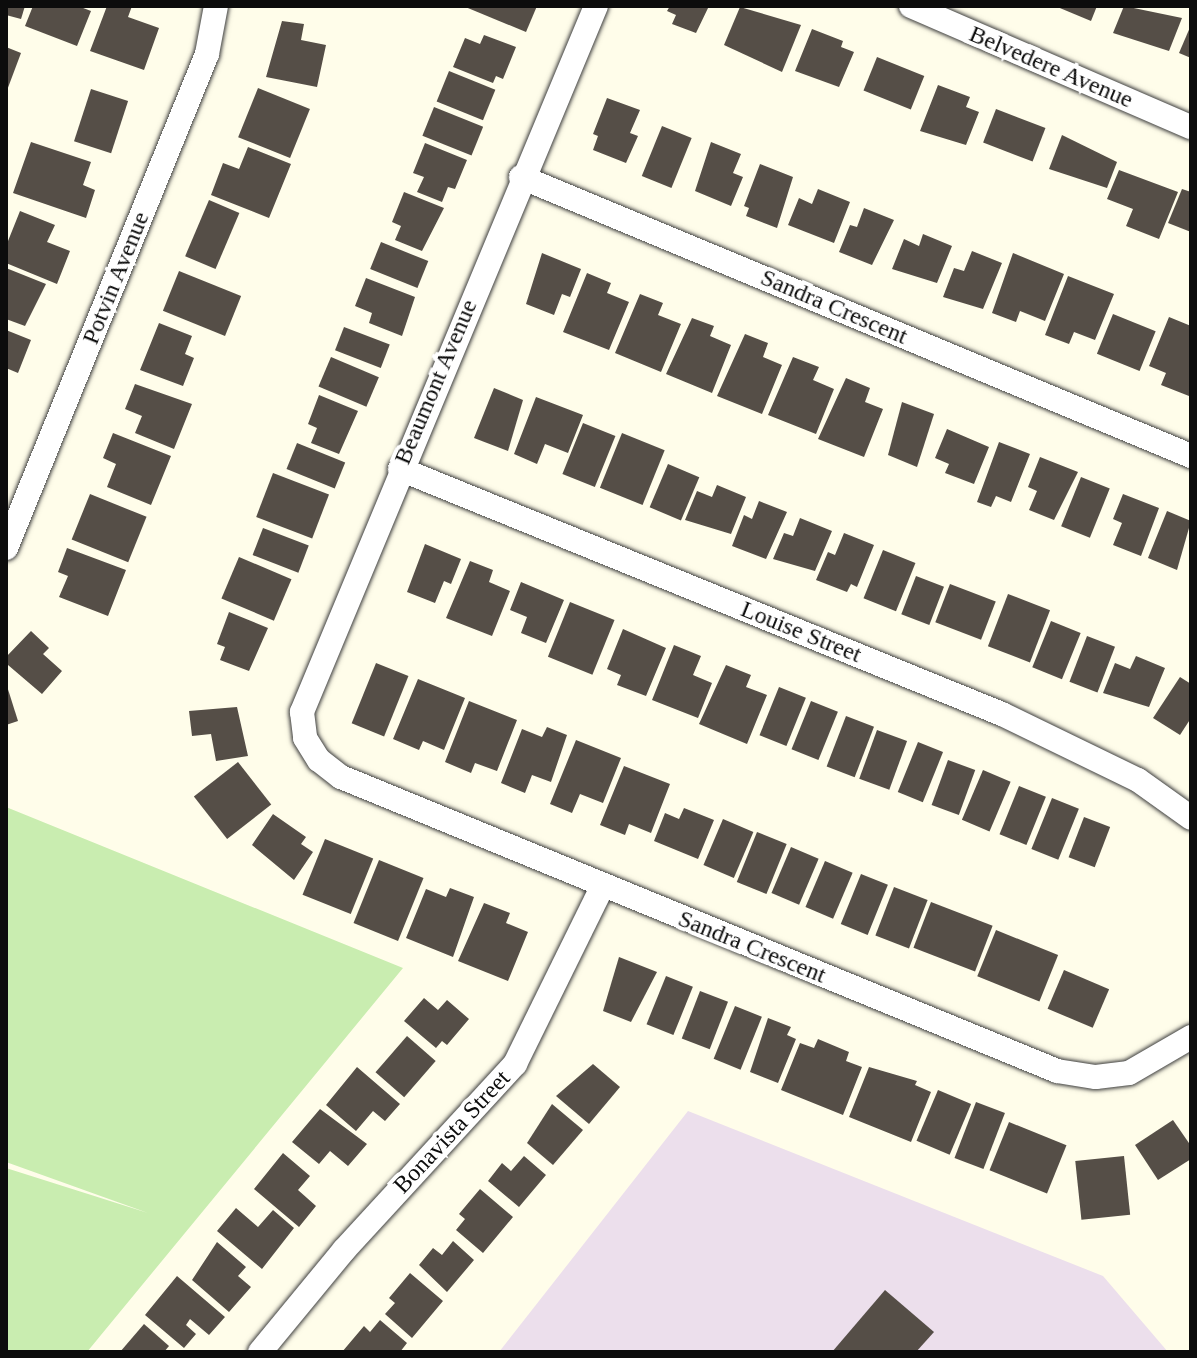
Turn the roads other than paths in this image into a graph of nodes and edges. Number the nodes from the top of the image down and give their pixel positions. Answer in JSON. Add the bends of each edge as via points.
{"nodes":[{"id":1,"x":216,"y":6,"type":"edge"},
{"id":2,"x":596,"y":6,"type":"edge"},
{"id":3,"x":911,"y":6,"type":"edge"},
{"id":4,"x":1191,"y":127,"type":"edge"},
{"id":5,"x":521,"y":177,"type":"junction"},
{"id":6,"x":1191,"y":456,"type":"edge"},
{"id":7,"x":400,"y":469,"type":"junction"},
{"id":8,"x":6,"y":548,"type":"edge"},
{"id":9,"x":319,"y":760,"type":"joint"},
{"id":10,"x":1191,"y":818,"type":"edge"},
{"id":11,"x":603,"y":885,"type":"junction"},
{"id":12,"x":1191,"y":1037,"type":"edge"},
{"id":13,"x":260,"y":1352,"type":"edge"}],
"edges":[{"from":1,"to":8,"type":"street","name":"Potvin Avenue","via":[[207,54]]},
{"from":2,"to":5,"type":"street","name":"Beaumont Avenue"},
{"from":3,"to":4,"type":"street","name":"Belvedere Avenue"},
{"from":5,"to":6,"type":"street","name":"Sandra Crescent"},
{"from":5,"to":7,"type":"street","name":"Beaumont Avenue"},
{"from":7,"to":9,"type":"street","name":"Beaumont Avenue","via":[[302,712],[305,738]]},
{"from":7,"to":10,"type":"street","name":"Louise Street","via":[[1002,714],[1138,780]]},
{"from":9,"to":11,"type":"street","name":"Sandra Crescent","via":[[341,777]]},
{"from":11,"to":12,"type":"street","name":"Sandra Crescent","via":[[1057,1071],[1096,1077],[1129,1073]]},
{"from":11,"to":13,"type":"street","name":"Bonavista Street","via":[[515,1064],[344,1250]]}]}
